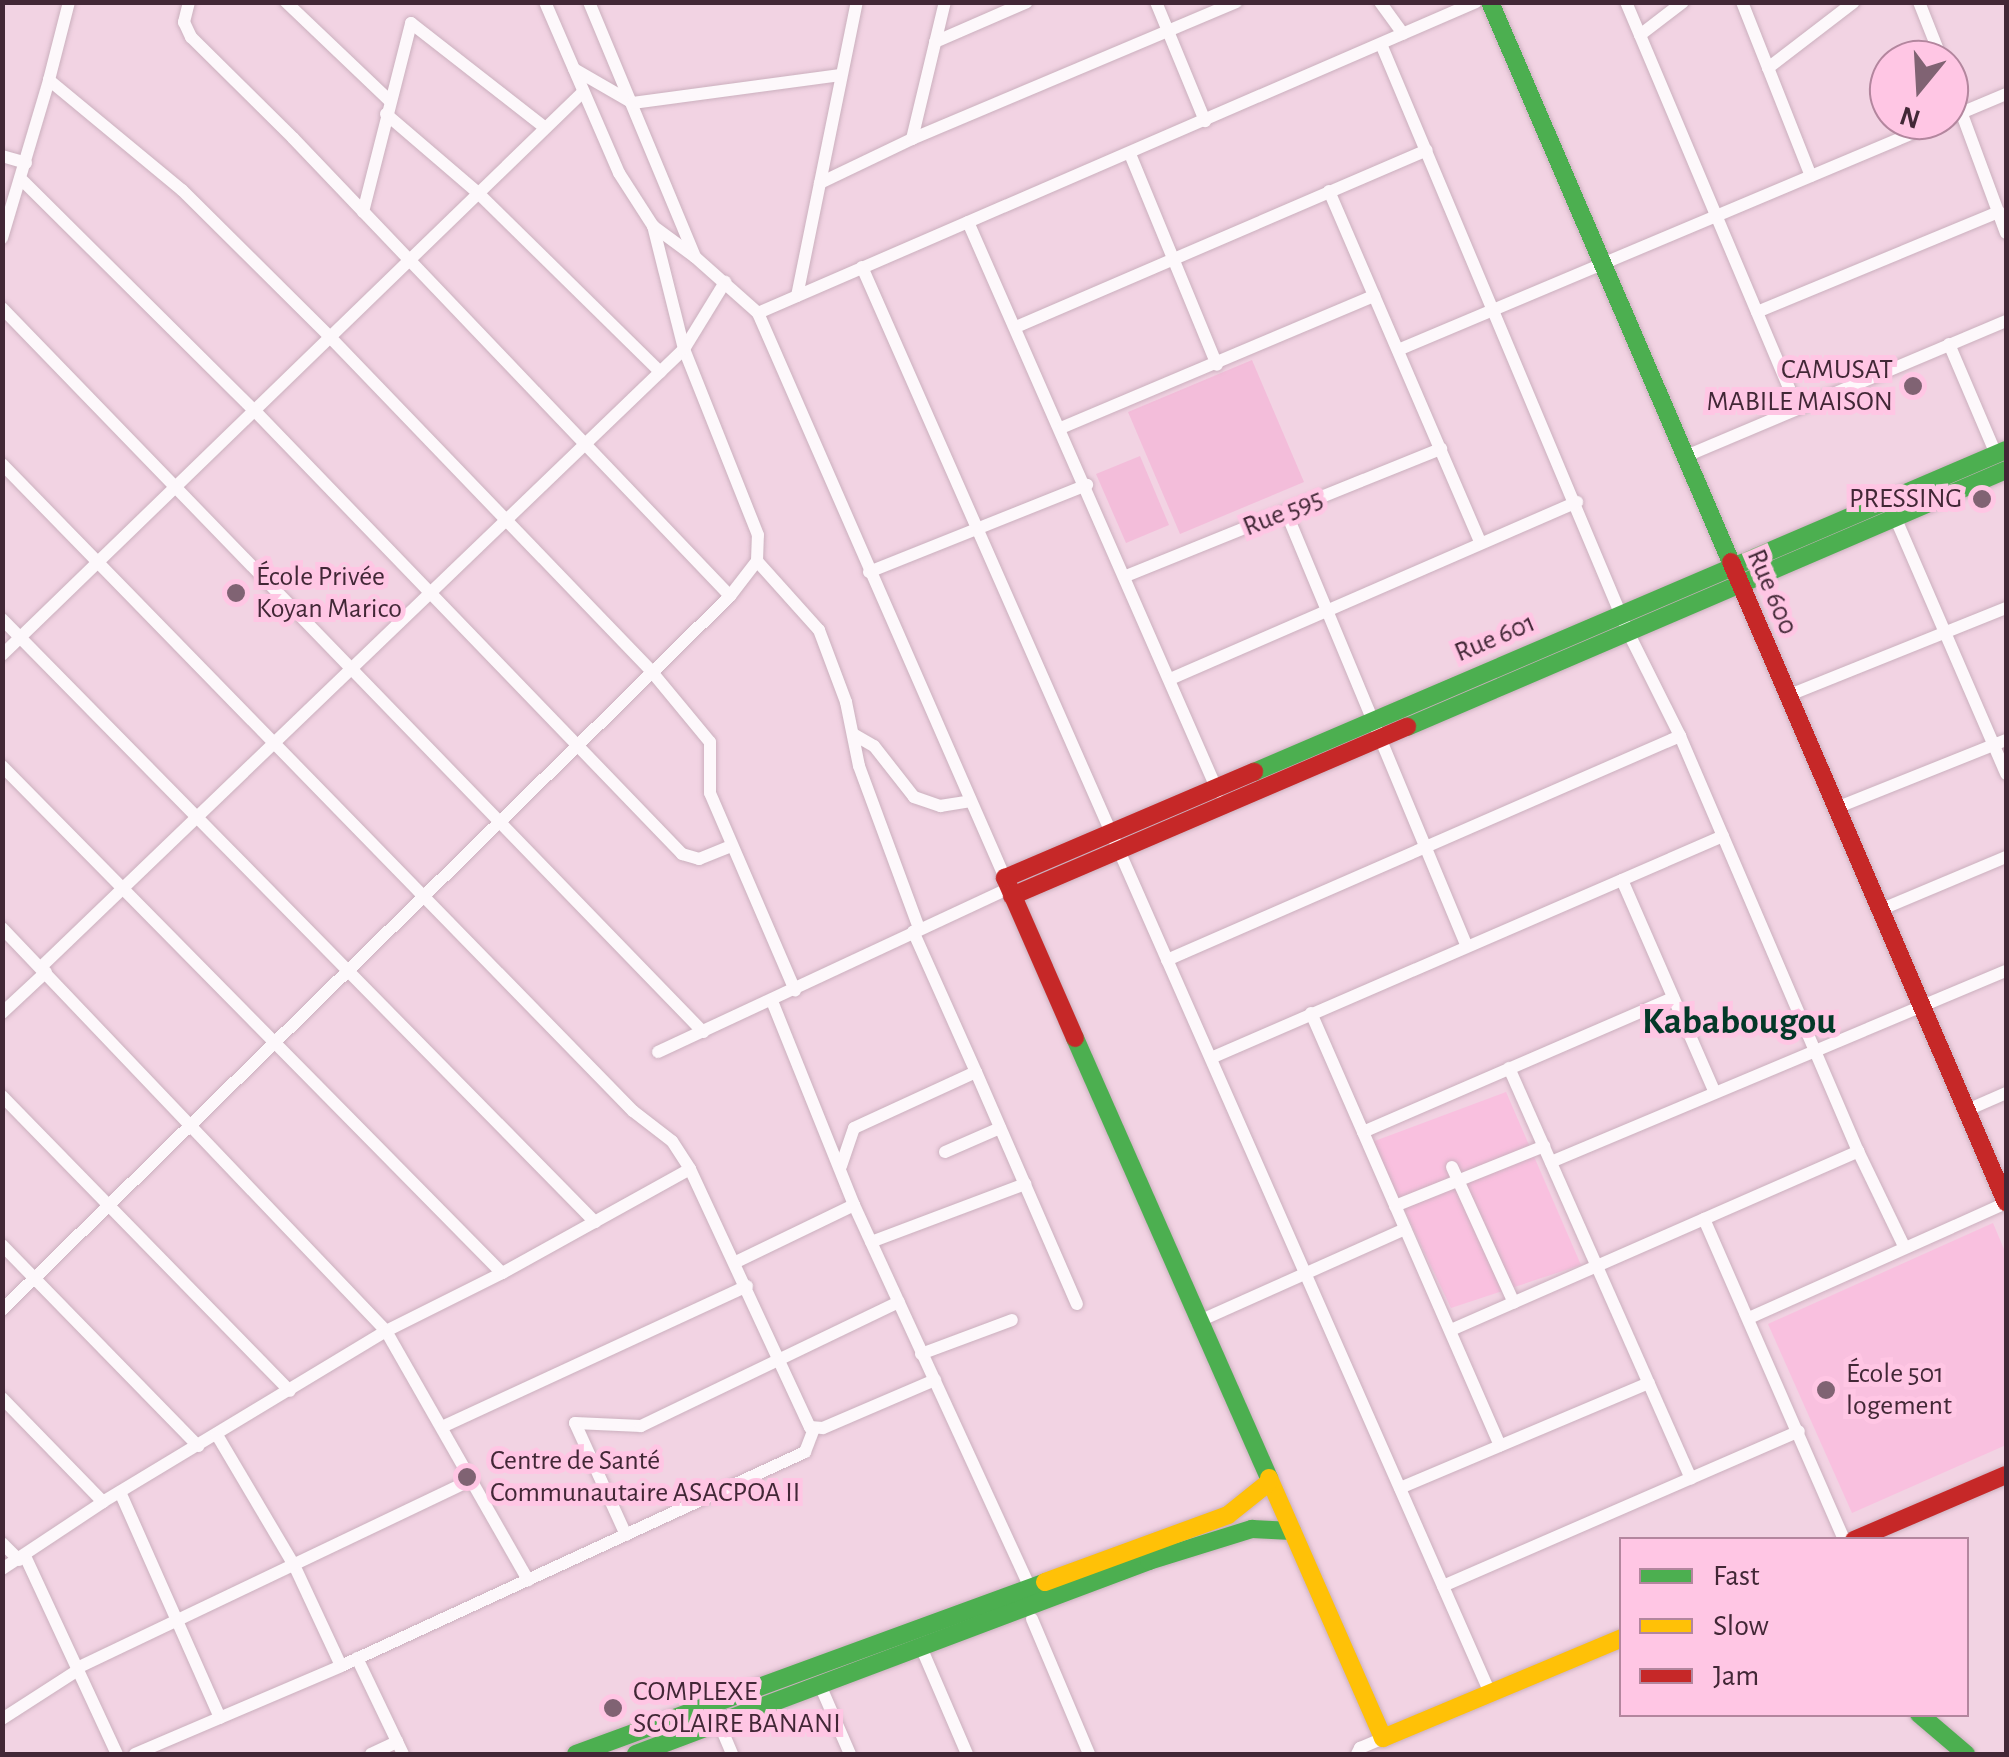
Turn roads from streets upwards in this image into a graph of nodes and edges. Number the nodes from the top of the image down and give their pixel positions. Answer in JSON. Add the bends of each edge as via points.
{"nodes":[{"id":1,"x":69,"y":2,"type":"edge"},
{"id":2,"x":189,"y":2,"type":"edge"},
{"id":3,"x":286,"y":2,"type":"edge"},
{"id":4,"x":545,"y":2,"type":"edge"},
{"id":5,"x":589,"y":2,"type":"edge"},
{"id":6,"x":857,"y":2,"type":"edge"},
{"id":7,"x":945,"y":2,"type":"edge"},
{"id":8,"x":1027,"y":2,"type":"edge"},
{"id":9,"x":1156,"y":2,"type":"edge"},
{"id":10,"x":1236,"y":2,"type":"edge"},
{"id":11,"x":1380,"y":2,"type":"edge"},
{"id":12,"x":1476,"y":2,"type":"edge"},
{"id":13,"x":1490,"y":2,"type":"edge"},
{"id":14,"x":1626,"y":2,"type":"edge"},
{"id":15,"x":1682,"y":2,"type":"edge"},
{"id":16,"x":1742,"y":2,"type":"edge"},
{"id":17,"x":1854,"y":2,"type":"edge"},
{"id":18,"x":1920,"y":2,"type":"edge"},
{"id":19,"x":1168,"y":32,"type":"junction"},
{"id":20,"x":1403,"y":34,"type":"junction"},
{"id":21,"x":1640,"y":35,"type":"junction"},
{"id":22,"x":1934,"y":40,"type":"edge"},
{"id":23,"x":935,"y":42,"type":"junction"},
{"id":24,"x":1381,"y":44,"type":"junction"},
{"id":25,"x":573,"y":68,"type":"junction"},
{"id":26,"x":1768,"y":68,"type":"junction"},
{"id":27,"x":840,"y":75,"type":"junction"},
{"id":28,"x":49,"y":80,"type":"junction"},
{"id":29,"x":583,"y":92,"type":"junction"},
{"id":30,"x":2006,"y":94,"type":"edge"},
{"id":31,"x":633,"y":103,"type":"junction"},
{"id":32,"x":388,"y":108,"type":"junction"},
{"id":33,"x":1969,"y":110,"type":"edge"},
{"id":34,"x":1204,"y":121,"type":"junction"},
{"id":35,"x":544,"y":126,"type":"junction"},
{"id":36,"x":912,"y":138,"type":"junction"},
{"id":37,"x":1897,"y":140,"type":"edge"},
{"id":38,"x":1963,"y":140,"type":"edge"},
{"id":39,"x":1428,"y":150,"type":"junction"},
{"id":40,"x":1130,"y":154,"type":"junction"},
{"id":41,"x":2,"y":156,"type":"edge"},
{"id":42,"x":26,"y":163,"type":"junction"},
{"id":43,"x":1811,"y":176,"type":"junction"},
{"id":44,"x":23,"y":181,"type":"junction"},
{"id":45,"x":820,"y":183,"type":"junction"},
{"id":46,"x":1329,"y":191,"type":"junction"},
{"id":47,"x":477,"y":192,"type":"junction"},
{"id":48,"x":363,"y":212,"type":"junction"},
{"id":49,"x":1998,"y":212,"type":"junction"},
{"id":50,"x":1718,"y":215,"type":"junction"},
{"id":51,"x":968,"y":222,"type":"junction"},
{"id":52,"x":654,"y":226,"type":"junction"},
{"id":53,"x":2006,"y":233,"type":"edge"},
{"id":54,"x":2,"y":238,"type":"edge"},
{"id":55,"x":695,"y":257,"type":"junction"},
{"id":56,"x":408,"y":259,"type":"junction"},
{"id":57,"x":1174,"y":260,"type":"junction"},
{"id":58,"x":1601,"y":264,"type":"junction"},
{"id":59,"x":862,"y":268,"type":"junction"},
{"id":60,"x":725,"y":282,"type":"junction"},
{"id":61,"x":797,"y":296,"type":"junction"},
{"id":62,"x":1374,"y":296,"type":"junction"},
{"id":63,"x":2,"y":308,"type":"edge"},
{"id":64,"x":1495,"y":308,"type":"junction"},
{"id":65,"x":1757,"y":312,"type":"junction"},
{"id":66,"x":758,"y":313,"type":"junction"},
{"id":67,"x":2006,"y":321,"type":"edge"},
{"id":68,"x":1016,"y":327,"type":"junction"},
{"id":69,"x":329,"y":336,"type":"junction"},
{"id":70,"x":1949,"y":344,"type":"junction"},
{"id":71,"x":684,"y":348,"type":"junction"},
{"id":72,"x":1398,"y":350,"type":"junction"},
{"id":73,"x":1217,"y":365,"type":"junction"},
{"id":74,"x":660,"y":372,"type":"junction"},
{"id":75,"x":1796,"y":406,"type":"junction"},
{"id":76,"x":254,"y":410,"type":"junction"},
{"id":77,"x":1061,"y":428,"type":"junction"},
{"id":78,"x":584,"y":444,"type":"junction"},
{"id":79,"x":1440,"y":450,"type":"junction"},
{"id":80,"x":1684,"y":457,"type":"junction"},
{"id":81,"x":2003,"y":458,"type":"edge"},
{"id":82,"x":2,"y":464,"type":"edge"},
{"id":83,"x":1086,"y":485,"type":"junction"},
{"id":84,"x":174,"y":487,"type":"junction"},
{"id":85,"x":1577,"y":502,"type":"junction"},
{"id":86,"x":1286,"y":512,"type":"junction"},
{"id":87,"x":1895,"y":518,"type":"junction"},
{"id":88,"x":506,"y":520,"type":"junction"},
{"id":89,"x":977,"y":528,"type":"junction"},
{"id":90,"x":1480,"y":542,"type":"junction"},
{"id":91,"x":757,"y":561,"type":"junction"},
{"id":92,"x":98,"y":562,"type":"junction"},
{"id":93,"x":870,"y":572,"type":"junction"},
{"id":94,"x":1126,"y":576,"type":"junction"},
{"id":95,"x":1736,"y":576,"type":"junction"},
{"id":96,"x":431,"y":592,"type":"junction"},
{"id":97,"x":730,"y":596,"type":"junction"},
{"id":98,"x":2006,"y":608,"type":"edge"},
{"id":99,"x":1326,"y":610,"type":"junction"},
{"id":100,"x":2,"y":619,"type":"edge"},
{"id":101,"x":1625,"y":623,"type":"junction"},
{"id":102,"x":1945,"y":632,"type":"junction"},
{"id":103,"x":20,"y":638,"type":"junction"},
{"id":104,"x":2,"y":656,"type":"edge"},
{"id":105,"x":351,"y":669,"type":"junction"},
{"id":106,"x":652,"y":672,"type":"junction"},
{"id":107,"x":1170,"y":679,"type":"junction"},
{"id":108,"x":1787,"y":696,"type":"junction"},
{"id":109,"x":1376,"y":729,"type":"junction"},
{"id":110,"x":853,"y":734,"type":"junction"},
{"id":111,"x":1680,"y":736,"type":"junction"},
{"id":112,"x":2000,"y":742,"type":"edge"},
{"id":113,"x":274,"y":743,"type":"junction"},
{"id":114,"x":579,"y":744,"type":"junction"},
{"id":115,"x":2,"y":766,"type":"edge"},
{"id":116,"x":2006,"y":774,"type":"edge"},
{"id":117,"x":1216,"y":787,"type":"junction"},
{"id":118,"x":970,"y":801,"type":"junction"},
{"id":119,"x":1224,"y":806,"type":"junction"},
{"id":120,"x":1836,"y":808,"type":"junction"},
{"id":121,"x":196,"y":816,"type":"junction"},
{"id":122,"x":500,"y":822,"type":"junction"},
{"id":123,"x":1111,"y":832,"type":"junction"},
{"id":124,"x":1723,"y":836,"type":"junction"},
{"id":125,"x":732,"y":846,"type":"junction"},
{"id":126,"x":1426,"y":848,"type":"junction"},
{"id":127,"x":1119,"y":850,"type":"junction"},
{"id":128,"x":2006,"y":857,"type":"edge"},
{"id":129,"x":1622,"y":880,"type":"junction"},
{"id":130,"x":1008,"y":887,"type":"junction"},
{"id":131,"x":123,"y":888,"type":"junction"},
{"id":132,"x":424,"y":896,"type":"junction"},
{"id":133,"x":1880,"y":910,"type":"junction"},
{"id":134,"x":2,"y":928,"type":"edge"},
{"id":135,"x":916,"y":930,"type":"junction"},
{"id":136,"x":1466,"y":946,"type":"junction"},
{"id":137,"x":1167,"y":960,"type":"junction"},
{"id":138,"x":44,"y":969,"type":"junction"},
{"id":139,"x":2006,"y":970,"type":"edge"},
{"id":140,"x":348,"y":971,"type":"junction"},
{"id":141,"x":794,"y":990,"type":"junction"},
{"id":142,"x":1673,"y":998,"type":"junction"},
{"id":143,"x":772,"y":1001,"type":"junction"},
{"id":144,"x":1922,"y":1006,"type":"junction"},
{"id":145,"x":2,"y":1013,"type":"edge"},
{"id":146,"x":1311,"y":1013,"type":"junction"},
{"id":147,"x":703,"y":1032,"type":"junction"},
{"id":148,"x":275,"y":1042,"type":"junction"},
{"id":149,"x":1814,"y":1048,"type":"junction"},
{"id":150,"x":658,"y":1052,"type":"dead end"},
{"id":151,"x":1210,"y":1058,"type":"junction"},
{"id":152,"x":1510,"y":1068,"type":"junction"},
{"id":153,"x":976,"y":1072,"type":"junction"},
{"id":154,"x":2006,"y":1093,"type":"edge"},
{"id":155,"x":1714,"y":1094,"type":"junction"},
{"id":156,"x":2,"y":1096,"type":"edge"},
{"id":157,"x":1967,"y":1110,"type":"junction"},
{"id":158,"x":190,"y":1126,"type":"junction"},
{"id":159,"x":1000,"y":1128,"type":"junction"},
{"id":160,"x":1363,"y":1132,"type":"junction"},
{"id":161,"x":1544,"y":1146,"type":"junction"},
{"id":162,"x":1858,"y":1151,"type":"junction"},
{"id":163,"x":945,"y":1152,"type":"dead end"},
{"id":164,"x":1551,"y":1162,"type":"junction"},
{"id":165,"x":840,"y":1168,"type":"junction"},
{"id":166,"x":1452,"y":1168,"type":"dead end"},
{"id":167,"x":690,"y":1169,"type":"junction"},
{"id":168,"x":1458,"y":1183,"type":"junction"},
{"id":169,"x":1025,"y":1184,"type":"junction"},
{"id":170,"x":2006,"y":1203,"type":"edge"},
{"id":171,"x":109,"y":1205,"type":"junction"},
{"id":172,"x":854,"y":1205,"type":"junction"},
{"id":173,"x":1396,"y":1206,"type":"junction"},
{"id":174,"x":1704,"y":1218,"type":"junction"},
{"id":175,"x":595,"y":1222,"type":"junction"},
{"id":176,"x":1405,"y":1230,"type":"junction"},
{"id":177,"x":871,"y":1242,"type":"junction"},
{"id":178,"x":2,"y":1245,"type":"edge"},
{"id":179,"x":1904,"y":1246,"type":"junction"},
{"id":180,"x":736,"y":1262,"type":"junction"},
{"id":181,"x":1598,"y":1268,"type":"junction"},
{"id":182,"x":502,"y":1273,"type":"junction"},
{"id":183,"x":1306,"y":1274,"type":"junction"},
{"id":184,"x":35,"y":1278,"type":"junction"},
{"id":185,"x":747,"y":1286,"type":"junction"},
{"id":186,"x":898,"y":1302,"type":"junction"},
{"id":187,"x":1514,"y":1303,"type":"junction"},
{"id":188,"x":1077,"y":1304,"type":"dead end"},
{"id":189,"x":2,"y":1310,"type":"edge"},
{"id":190,"x":1749,"y":1318,"type":"junction"},
{"id":191,"x":1012,"y":1320,"type":"dead end"},
{"id":192,"x":1197,"y":1322,"type":"junction"},
{"id":193,"x":1451,"y":1330,"type":"junction"},
{"id":194,"x":386,"y":1331,"type":"junction"},
{"id":195,"x":921,"y":1354,"type":"junction"},
{"id":196,"x":779,"y":1360,"type":"junction"},
{"id":197,"x":934,"y":1380,"type":"junction"},
{"id":198,"x":1649,"y":1383,"type":"junction"},
{"id":199,"x":290,"y":1392,"type":"junction"},
{"id":200,"x":2,"y":1398,"type":"edge"},
{"id":201,"x":442,"y":1427,"type":"junction"},
{"id":202,"x":814,"y":1429,"type":"junction"},
{"id":203,"x":1799,"y":1431,"type":"junction"},
{"id":204,"x":216,"y":1435,"type":"junction"},
{"id":205,"x":198,"y":1446,"type":"junction"},
{"id":206,"x":1500,"y":1446,"type":"junction"},
{"id":207,"x":2006,"y":1475,"type":"edge"},
{"id":208,"x":1691,"y":1478,"type":"junction"},
{"id":209,"x":472,"y":1480,"type":"junction"},
{"id":210,"x":1268,"y":1483,"type":"junction"},
{"id":211,"x":1400,"y":1488,"type":"junction"},
{"id":212,"x":120,"y":1492,"type":"junction"},
{"id":213,"x":103,"y":1502,"type":"junction"},
{"id":214,"x":1292,"y":1532,"type":"junction"},
{"id":215,"x":626,"y":1535,"type":"junction"},
{"id":216,"x":1843,"y":1537,"type":"edge"},
{"id":217,"x":1861,"y":1537,"type":"edge"},
{"id":218,"x":2,"y":1543,"type":"edge"},
{"id":219,"x":22,"y":1558,"type":"junction"},
{"id":220,"x":294,"y":1565,"type":"junction"},
{"id":221,"x":2,"y":1570,"type":"edge"},
{"id":222,"x":528,"y":1580,"type":"junction"},
{"id":223,"x":1443,"y":1586,"type":"junction"},
{"id":224,"x":1030,"y":1587,"type":"junction"},
{"id":225,"x":177,"y":1620,"type":"junction"},
{"id":226,"x":1032,"y":1620,"type":"dead end"},
{"id":227,"x":1619,"y":1639,"type":"edge"},
{"id":228,"x":921,"y":1647,"type":"junction"},
{"id":229,"x":357,"y":1658,"type":"junction"},
{"id":230,"x":341,"y":1666,"type":"junction"},
{"id":231,"x":78,"y":1669,"type":"junction"},
{"id":232,"x":820,"y":1686,"type":"junction"},
{"id":233,"x":1490,"y":1693,"type":"junction"},
{"id":234,"x":1923,"y":1717,"type":"edge"},
{"id":235,"x":2,"y":1718,"type":"edge"},
{"id":236,"x":220,"y":1718,"type":"junction"},
{"id":237,"x":718,"y":1723,"type":"junction"},
{"id":238,"x":1382,"y":1738,"type":"junction"},
{"id":239,"x":400,"y":1748,"type":"edge"},
{"id":240,"x":118,"y":1754,"type":"edge"},
{"id":241,"x":135,"y":1754,"type":"edge"},
{"id":242,"x":371,"y":1754,"type":"edge"},
{"id":243,"x":576,"y":1754,"type":"edge"},
{"id":244,"x":636,"y":1754,"type":"edge"},
{"id":245,"x":732,"y":1754,"type":"edge"},
{"id":246,"x":850,"y":1754,"type":"edge"},
{"id":247,"x":967,"y":1754,"type":"edge"},
{"id":248,"x":1089,"y":1754,"type":"edge"},
{"id":249,"x":1357,"y":1754,"type":"edge"},
{"id":250,"x":1966,"y":1754,"type":"edge"}],
"edges":[{"from":1,"to":28,"type":"street"},
{"from":2,"to":48,"type":"street","via":[[184,22],[190,37]]},
{"from":3,"to":32,"type":"street"},
{"from":4,"to":25,"type":"street"},
{"from":5,"to":31,"type":"street"},
{"from":6,"to":27,"type":"street"},
{"from":7,"to":23,"type":"street"},
{"from":8,"to":23,"type":"street"},
{"from":9,"to":19,"type":"street"},
{"from":10,"to":19,"type":"street"},
{"from":11,"to":20,"type":"street"},
{"from":12,"to":20,"type":"street"},
{"from":13,"to":58,"type":"street","name":"Rue 600"},
{"from":14,"to":21,"type":"street"},
{"from":15,"to":21,"type":"street"},
{"from":16,"to":26,"type":"street"},
{"from":17,"to":26,"type":"street"},
{"from":18,"to":22,"type":"street"},
{"from":19,"to":34,"type":"street"},
{"from":19,"to":36,"type":"street"},
{"from":20,"to":24,"type":"street"},
{"from":21,"to":50,"type":"street"},
{"from":23,"to":36,"type":"street"},
{"from":24,"to":34,"type":"street"},
{"from":24,"to":39,"type":"street"},
{"from":25,"to":29,"type":"street"},
{"from":25,"to":31,"type":"street"},
{"from":26,"to":43,"type":"street"},
{"from":27,"to":31,"type":"street"},
{"from":27,"to":45,"type":"street"},
{"from":28,"to":42,"type":"street"},
{"from":28,"to":69,"type":"street","via":[[182,190]]},
{"from":29,"to":35,"type":"street"},
{"from":29,"to":52,"type":"street","via":[[620,174]]},
{"from":30,"to":33,"type":"street"},
{"from":31,"to":55,"type":"street"},
{"from":32,"to":35,"type":"street","via":[[414,23]]},
{"from":32,"to":47,"type":"street"},
{"from":32,"to":48,"type":"street"},
{"from":34,"to":40,"type":"street"},
{"from":35,"to":47,"type":"street"},
{"from":36,"to":45,"type":"street"},
{"from":37,"to":43,"type":"street"},
{"from":38,"to":49,"type":"street"},
{"from":39,"to":46,"type":"street"},
{"from":39,"to":64,"type":"street"},
{"from":40,"to":51,"type":"street"},
{"from":40,"to":57,"type":"street"},
{"from":41,"to":42,"type":"street"},
{"from":42,"to":44,"type":"street"},
{"from":43,"to":50,"type":"street"},
{"from":44,"to":54,"type":"street"},
{"from":44,"to":76,"type":"street"},
{"from":45,"to":61,"type":"street"},
{"from":46,"to":57,"type":"street"},
{"from":46,"to":62,"type":"street"},
{"from":47,"to":56,"type":"street"},
{"from":47,"to":74,"type":"street"},
{"from":48,"to":56,"type":"street"},
{"from":49,"to":53,"type":"street"},
{"from":49,"to":65,"type":"street"},
{"from":50,"to":58,"type":"street"},
{"from":50,"to":65,"type":"street"},
{"from":51,"to":59,"type":"street"},
{"from":51,"to":68,"type":"street"},
{"from":52,"to":55,"type":"street"},
{"from":52,"to":71,"type":"street"},
{"from":55,"to":60,"type":"street"},
{"from":56,"to":69,"type":"street"},
{"from":56,"to":78,"type":"street"},
{"from":57,"to":68,"type":"street"},
{"from":57,"to":73,"type":"street"},
{"from":58,"to":64,"type":"street"},
{"from":58,"to":80,"type":"street","name":"Rue 600"},
{"from":59,"to":61,"type":"street"},
{"from":59,"to":89,"type":"street"},
{"from":60,"to":66,"type":"street"},
{"from":60,"to":71,"type":"street"},
{"from":61,"to":66,"type":"street"},
{"from":62,"to":72,"type":"street"},
{"from":62,"to":73,"type":"street"},
{"from":63,"to":84,"type":"street"},
{"from":64,"to":72,"type":"street"},
{"from":64,"to":85,"type":"street"},
{"from":65,"to":75,"type":"street"},
{"from":66,"to":93,"type":"street"},
{"from":67,"to":70,"type":"street"},
{"from":68,"to":77,"type":"street"},
{"from":69,"to":76,"type":"street"},
{"from":69,"to":88,"type":"street"},
{"from":70,"to":75,"type":"street"},
{"from":70,"to":81,"type":"street"},
{"from":71,"to":74,"type":"street"},
{"from":71,"to":91,"type":"street","via":[[758,535]]},
{"from":72,"to":79,"type":"street"},
{"from":73,"to":77,"type":"street"},
{"from":74,"to":78,"type":"street"},
{"from":75,"to":80,"type":"street"},
{"from":76,"to":84,"type":"street"},
{"from":76,"to":96,"type":"street"},
{"from":77,"to":83,"type":"street"},
{"from":78,"to":88,"type":"street"},
{"from":78,"to":97,"type":"street"},
{"from":79,"to":86,"type":"street","name":"Rue 595"},
{"from":79,"to":90,"type":"street"},
{"from":80,"to":95,"type":"street","name":"Rue 600"},
{"from":81,"to":87,"type":"street","name":"Rue 601"},
{"from":81,"to":95,"type":"street","name":"Rue 601"},
{"from":82,"to":92,"type":"street"},
{"from":83,"to":89,"type":"street"},
{"from":83,"to":94,"type":"street"},
{"from":84,"to":92,"type":"street"},
{"from":84,"to":105,"type":"street"},
{"from":85,"to":90,"type":"street"},
{"from":85,"to":101,"type":"street"},
{"from":86,"to":94,"type":"street","name":"Rue 595"},
{"from":86,"to":99,"type":"street"},
{"from":87,"to":95,"type":"street","name":"Rue 601"},
{"from":87,"to":102,"type":"street"},
{"from":88,"to":96,"type":"street"},
{"from":88,"to":106,"type":"street"},
{"from":89,"to":93,"type":"street"},
{"from":89,"to":123,"type":"street"},
{"from":90,"to":99,"type":"street"},
{"from":91,"to":97,"type":"street"},
{"from":91,"to":110,"type":"street","via":[[819,630]]},
{"from":92,"to":103,"type":"street"},
{"from":92,"to":113,"type":"street"},
{"from":93,"to":118,"type":"street"},
{"from":94,"to":107,"type":"street"},
{"from":95,"to":101,"type":"street","name":"Rue 601"},
{"from":95,"to":108,"type":"street","name":"Rue 600"},
{"from":96,"to":105,"type":"street"},
{"from":96,"to":114,"type":"street"},
{"from":97,"to":106,"type":"street"},
{"from":98,"to":102,"type":"street"},
{"from":99,"to":107,"type":"street"},
{"from":99,"to":109,"type":"street"},
{"from":100,"to":103,"type":"street"},
{"from":101,"to":109,"type":"street","name":"Rue 601"},
{"from":101,"to":111,"type":"street"},
{"from":102,"to":108,"type":"street"},
{"from":102,"to":112,"type":"street"},
{"from":103,"to":104,"type":"street"},
{"from":103,"to":121,"type":"street"},
{"from":105,"to":113,"type":"street"},
{"from":105,"to":122,"type":"street"},
{"from":106,"to":114,"type":"street"},
{"from":106,"to":125,"type":"street","via":[[710,742],[710,793]]},
{"from":107,"to":117,"type":"street"},
{"from":108,"to":120,"type":"street","name":"Rue 600"},
{"from":109,"to":117,"type":"street","name":"Rue 601"},
{"from":109,"to":119,"type":"street","name":"Rue 601"},
{"from":109,"to":126,"type":"street"},
{"from":110,"to":118,"type":"street","via":[[874,746],[914,797],[940,806]]},
{"from":110,"to":135,"type":"street"},
{"from":111,"to":124,"type":"street"},
{"from":111,"to":126,"type":"street"},
{"from":112,"to":116,"type":"street"},
{"from":112,"to":120,"type":"street"},
{"from":113,"to":121,"type":"street"},
{"from":113,"to":132,"type":"street"},
{"from":114,"to":122,"type":"street"},
{"from":114,"to":125,"type":"street","via":[[682,854],[699,859]]},
{"from":115,"to":131,"type":"street"},
{"from":117,"to":119,"type":"street"},
{"from":117,"to":123,"type":"street","name":"Rue 601"},
{"from":118,"to":130,"type":"street"},
{"from":119,"to":127,"type":"street","name":"Rue 601"},
{"from":120,"to":133,"type":"street","name":"Rue 600"},
{"from":121,"to":131,"type":"street"},
{"from":121,"to":140,"type":"street"},
{"from":122,"to":132,"type":"street"},
{"from":122,"to":147,"type":"street"},
{"from":123,"to":127,"type":"street"},
{"from":123,"to":130,"type":"street","name":"Rue 601"},
{"from":124,"to":129,"type":"street"},
{"from":124,"to":149,"type":"street"},
{"from":125,"to":141,"type":"street"},
{"from":126,"to":136,"type":"street"},
{"from":126,"to":137,"type":"street"},
{"from":127,"to":130,"type":"street","name":"Rue 601"},
{"from":127,"to":137,"type":"street"},
{"from":128,"to":133,"type":"street"},
{"from":129,"to":136,"type":"street"},
{"from":129,"to":142,"type":"street"},
{"from":130,"to":135,"type":"street"},
{"from":130,"to":192,"type":"street"},
{"from":131,"to":138,"type":"street"},
{"from":131,"to":148,"type":"street"},
{"from":132,"to":140,"type":"street"},
{"from":132,"to":167,"type":"street","via":[[672,1141]]},
{"from":133,"to":144,"type":"street","name":"Rue 600"},
{"from":134,"to":138,"type":"street"},
{"from":135,"to":141,"type":"street"},
{"from":135,"to":153,"type":"street"},
{"from":136,"to":146,"type":"street"},
{"from":137,"to":151,"type":"street"},
{"from":138,"to":145,"type":"street"},
{"from":138,"to":158,"type":"street"},
{"from":139,"to":144,"type":"street"},
{"from":140,"to":148,"type":"street"},
{"from":140,"to":175,"type":"street"},
{"from":141,"to":143,"type":"street"},
{"from":142,"to":152,"type":"street"},
{"from":142,"to":155,"type":"street"},
{"from":143,"to":147,"type":"street"},
{"from":143,"to":165,"type":"street"},
{"from":144,"to":149,"type":"street"},
{"from":144,"to":157,"type":"street","name":"Rue 600"},
{"from":146,"to":151,"type":"street"},
{"from":146,"to":160,"type":"street"},
{"from":147,"to":150,"type":"street"},
{"from":148,"to":158,"type":"street"},
{"from":148,"to":182,"type":"street"},
{"from":149,"to":155,"type":"street"},
{"from":149,"to":162,"type":"street"},
{"from":151,"to":183,"type":"street"},
{"from":152,"to":160,"type":"street"},
{"from":152,"to":161,"type":"street"},
{"from":153,"to":159,"type":"street"},
{"from":153,"to":165,"type":"street","via":[[854,1128]]},
{"from":154,"to":157,"type":"street"},
{"from":155,"to":164,"type":"street"},
{"from":156,"to":171,"type":"street"},
{"from":157,"to":170,"type":"street","name":"Rue 600"},
{"from":158,"to":171,"type":"street"},
{"from":158,"to":194,"type":"street"},
{"from":159,"to":163,"type":"street"},
{"from":159,"to":169,"type":"street"},
{"from":160,"to":173,"type":"street"},
{"from":161,"to":164,"type":"street"},
{"from":161,"to":168,"type":"street"},
{"from":162,"to":174,"type":"street"},
{"from":162,"to":179,"type":"street"},
{"from":164,"to":181,"type":"street"},
{"from":165,"to":172,"type":"street"},
{"from":166,"to":168,"type":"street"},
{"from":167,"to":175,"type":"street"},
{"from":167,"to":180,"type":"street"},
{"from":168,"to":173,"type":"street"},
{"from":168,"to":187,"type":"street"},
{"from":169,"to":177,"type":"street"},
{"from":169,"to":188,"type":"street"},
{"from":170,"to":179,"type":"street"},
{"from":171,"to":184,"type":"street"},
{"from":171,"to":199,"type":"street"},
{"from":172,"to":177,"type":"street"},
{"from":172,"to":180,"type":"street"},
{"from":173,"to":176,"type":"street"},
{"from":174,"to":181,"type":"street"},
{"from":174,"to":190,"type":"street"},
{"from":175,"to":182,"type":"street"},
{"from":176,"to":183,"type":"street"},
{"from":176,"to":193,"type":"street"},
{"from":177,"to":186,"type":"street"},
{"from":178,"to":184,"type":"street"},
{"from":179,"to":190,"type":"street"},
{"from":180,"to":185,"type":"street"},
{"from":181,"to":187,"type":"street"},
{"from":181,"to":198,"type":"street"},
{"from":182,"to":194,"type":"street"},
{"from":183,"to":192,"type":"street"},
{"from":183,"to":211,"type":"street"},
{"from":184,"to":189,"type":"street"},
{"from":184,"to":205,"type":"street"},
{"from":185,"to":196,"type":"street"},
{"from":185,"to":201,"type":"street"},
{"from":186,"to":195,"type":"street"},
{"from":186,"to":196,"type":"street"},
{"from":187,"to":193,"type":"street"},
{"from":190,"to":203,"type":"street"},
{"from":191,"to":195,"type":"street"},
{"from":192,"to":210,"type":"street"},
{"from":193,"to":206,"type":"street"},
{"from":194,"to":199,"type":"street"},
{"from":194,"to":201,"type":"street"},
{"from":195,"to":197,"type":"street"},
{"from":196,"to":202,"type":"street"},
{"from":196,"to":215,"type":"street","via":[[641,1426],[575,1423]]},
{"from":197,"to":202,"type":"street"},
{"from":197,"to":224,"type":"street"},
{"from":198,"to":206,"type":"street"},
{"from":198,"to":208,"type":"street"},
{"from":199,"to":204,"type":"street"},
{"from":200,"to":213,"type":"street"},
{"from":201,"to":209,"type":"street"},
{"from":202,"to":215,"type":"street","via":[[804,1452]]},
{"from":203,"to":208,"type":"street"},
{"from":203,"to":216,"type":"street"},
{"from":204,"to":205,"type":"street"},
{"from":204,"to":220,"type":"street"},
{"from":205,"to":212,"type":"street"},
{"from":206,"to":211,"type":"street"},
{"from":207,"to":217,"type":"street"},
{"from":208,"to":223,"type":"street"},
{"from":209,"to":220,"type":"street"},
{"from":209,"to":222,"type":"street"},
{"from":210,"to":214,"type":"street"},
{"from":210,"to":224,"type":"street","via":[[1228,1515]]},
{"from":211,"to":223,"type":"street"},
{"from":212,"to":213,"type":"street"},
{"from":212,"to":225,"type":"street"},
{"from":213,"to":219,"type":"street"},
{"from":214,"to":228,"type":"street","via":[[1252,1530],[1149,1561]]},
{"from":214,"to":238,"type":"street"},
{"from":215,"to":222,"type":"street"},
{"from":218,"to":219,"type":"street"},
{"from":219,"to":221,"type":"street"},
{"from":219,"to":231,"type":"street"},
{"from":220,"to":225,"type":"street"},
{"from":220,"to":230,"type":"street"},
{"from":222,"to":229,"type":"street"},
{"from":223,"to":233,"type":"street"},
{"from":224,"to":243,"type":"street"},
{"from":225,"to":231,"type":"street"},
{"from":225,"to":236,"type":"street"},
{"from":226,"to":248,"type":"street"},
{"from":227,"to":233,"type":"street"},
{"from":228,"to":232,"type":"street"},
{"from":228,"to":247,"type":"street"},
{"from":229,"to":230,"type":"street"},
{"from":229,"to":239,"type":"street"},
{"from":230,"to":236,"type":"street"},
{"from":231,"to":235,"type":"street"},
{"from":231,"to":240,"type":"street"},
{"from":232,"to":237,"type":"street"},
{"from":232,"to":246,"type":"street"},
{"from":233,"to":238,"type":"street"},
{"from":234,"to":250,"type":"street"},
{"from":236,"to":241,"type":"street"},
{"from":237,"to":244,"type":"street"},
{"from":237,"to":245,"type":"street"},
{"from":238,"to":249,"type":"street"},
{"from":239,"to":242,"type":"street"}]}
